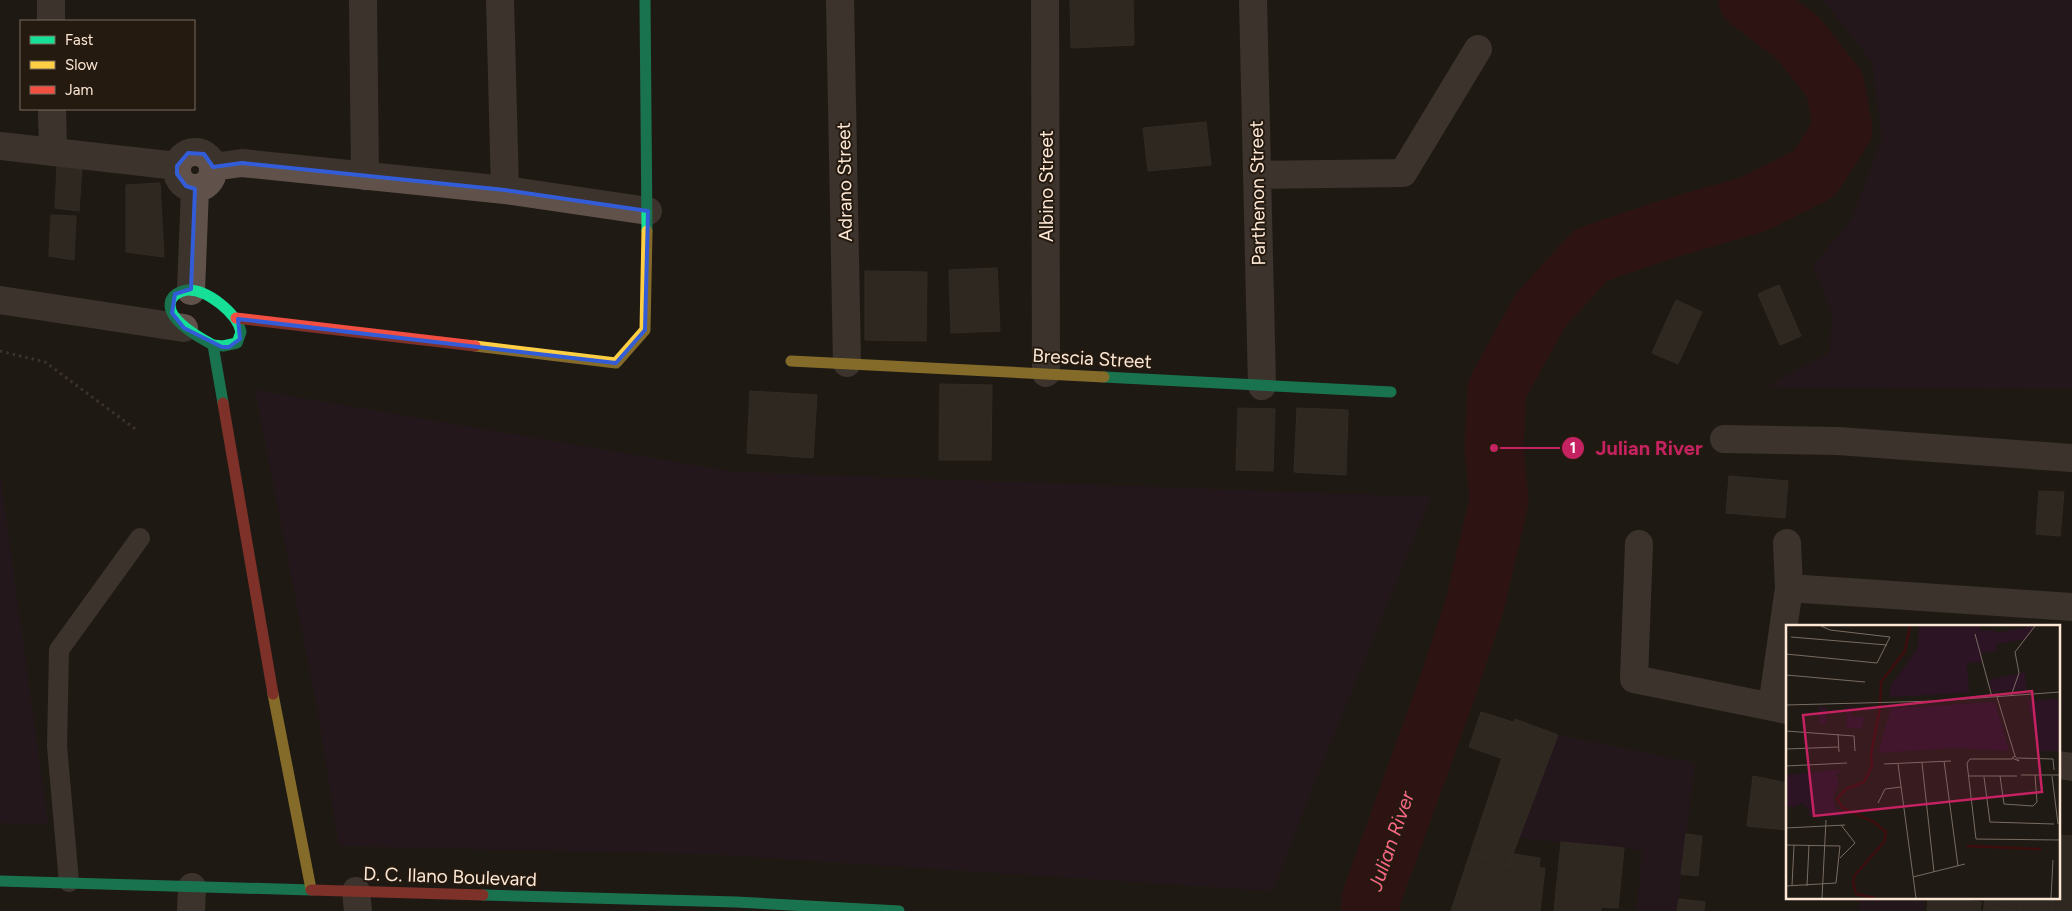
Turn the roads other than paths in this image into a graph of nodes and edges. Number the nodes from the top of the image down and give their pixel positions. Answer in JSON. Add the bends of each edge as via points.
{"nodes":[{"id":1,"x":51,"y":0,"type":"edge"},
{"id":2,"x":363,"y":0,"type":"edge"},
{"id":3,"x":500,"y":0,"type":"edge"},
{"id":4,"x":645,"y":0,"type":"edge"},
{"id":5,"x":840,"y":0,"type":"edge"},
{"id":6,"x":1045,"y":0,"type":"edge"},
{"id":7,"x":1253,"y":0,"type":"edge"},
{"id":8,"x":51,"y":20,"type":"edge"},
{"id":9,"x":1478,"y":49,"type":"dead end"},
{"id":10,"x":52,"y":110,"type":"edge"},
{"id":11,"x":0,"y":146,"type":"edge"},
{"id":12,"x":53,"y":152,"type":"junction"},
{"id":13,"x":177,"y":166,"type":"junction"},
{"id":14,"x":213,"y":167,"type":"junction"},
{"id":15,"x":1257,"y":175,"type":"junction"},
{"id":16,"x":365,"y":176,"type":"junction"},
{"id":17,"x":195,"y":189,"type":"junction"},
{"id":18,"x":505,"y":190,"type":"junction"},
{"id":19,"x":648,"y":211,"type":"junction"},
{"id":20,"x":191,"y":290,"type":"junction"},
{"id":21,"x":0,"y":300,"type":"edge"},
{"id":22,"x":236,"y":318,"type":"junction"},
{"id":23,"x":184,"y":328,"type":"junction"},
{"id":24,"x":213,"y":345,"type":"junction"},
{"id":25,"x":790,"y":361,"type":"dead end"},
{"id":26,"x":848,"y":363,"type":"junction"},
{"id":27,"x":1046,"y":373,"type":"junction"},
{"id":28,"x":1262,"y":386,"type":"junction"},
{"id":29,"x":1391,"y":392,"type":"dead end"},
{"id":30,"x":1724,"y":438,"type":"dead end"},
{"id":31,"x":2072,"y":458,"type":"edge"},
{"id":32,"x":140,"y":538,"type":"dead end"},
{"id":33,"x":1787,"y":543,"type":"dead end"},
{"id":34,"x":1640,"y":544,"type":"dead end"},
{"id":35,"x":1788,"y":588,"type":"junction"},
{"id":36,"x":2072,"y":607,"type":"edge"},
{"id":37,"x":1780,"y":708,"type":"edge"},
{"id":38,"x":0,"y":881,"type":"edge"},
{"id":39,"x":69,"y":882,"type":"junction"},
{"id":40,"x":311,"y":889,"type":"junction"},
{"id":41,"x":192,"y":899,"type":"edge"},
{"id":42,"x":357,"y":901,"type":"edge"},
{"id":43,"x":900,"y":911,"type":"edge"}],
"edges":[{"from":1,"to":8,"type":"street"},
{"from":2,"to":16,"type":"street"},
{"from":3,"to":18,"type":"street"},
{"from":4,"to":19,"type":"street"},
{"from":5,"to":26,"type":"street","name":"Adrano Street"},
{"from":6,"to":27,"type":"street","name":"Albino Street"},
{"from":7,"to":15,"type":"street","name":"Parthenon Street"},
{"from":9,"to":15,"type":"street","via":[[1403,172]]},
{"from":10,"to":12,"type":"street"},
{"from":11,"to":12,"type":"street"},
{"from":12,"to":13,"type":"street"},
{"from":13,"to":14,"type":"street","via":[[181,158],[196,152],[204,154]]},
{"from":13,"to":17,"type":"street","via":[[180,181]]},
{"from":14,"to":16,"type":"street","via":[[242,163]]},
{"from":14,"to":17,"type":"street","via":[[209,183]]},
{"from":15,"to":28,"type":"street","name":"Parthenon Street"},
{"from":16,"to":18,"type":"street"},
{"from":17,"to":20,"type":"street"},
{"from":18,"to":19,"type":"street"},
{"from":19,"to":22,"type":"street","via":[[646,330],[616,363]]},
{"from":20,"to":22,"type":"street","via":[[230,310]]},
{"from":20,"to":23,"type":"street","via":[[181,291],[171,300],[172,313]]},
{"from":21,"to":23,"type":"street"},
{"from":22,"to":24,"type":"street","via":[[242,332],[236,344],[229,347]]},
{"from":23,"to":24,"type":"street"},
{"from":24,"to":40,"type":"street"},
{"from":25,"to":26,"type":"street","name":"Brescia Street"},
{"from":26,"to":27,"type":"street","name":"Brescia Street"},
{"from":27,"to":28,"type":"street","name":"Brescia Street"},
{"from":28,"to":29,"type":"street","name":"Brescia Street"},
{"from":30,"to":31,"type":"street","via":[[1838,441]]},
{"from":32,"to":39,"type":"lane","via":[[59,650],[57,746]]},
{"from":33,"to":35,"type":"street"},
{"from":34,"to":37,"type":"street","via":[[1634,679]]},
{"from":35,"to":36,"type":"street"},
{"from":35,"to":37,"type":"street"},
{"from":38,"to":39,"type":"street","name":"D. C. Ilano Boulevard"},
{"from":39,"to":41,"type":"street","name":"D. C. Ilano Boulevard"},
{"from":40,"to":41,"type":"street","name":"D. C. Ilano Boulevard"},
{"from":40,"to":42,"type":"street","name":"D. C. Ilano Boulevard"},
{"from":42,"to":43,"type":"street","name":"D. C. Ilano Boulevard","via":[[596,899],[736,902]]}]}
